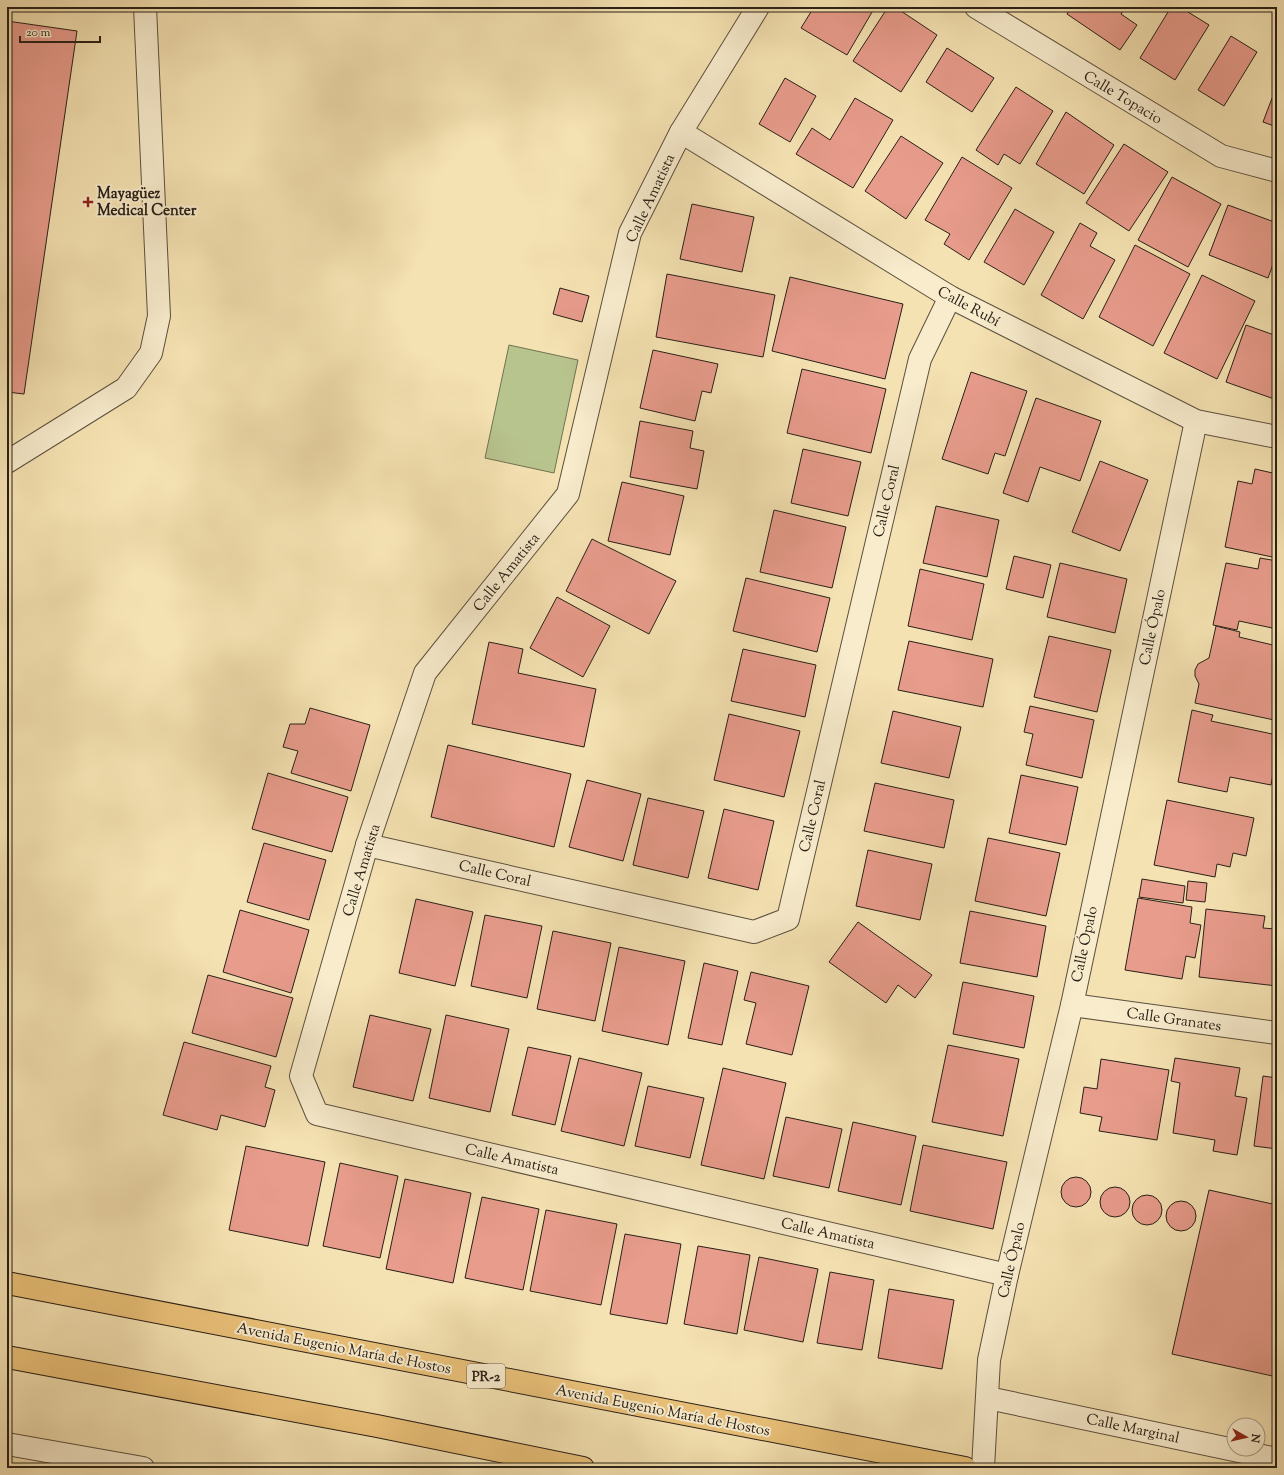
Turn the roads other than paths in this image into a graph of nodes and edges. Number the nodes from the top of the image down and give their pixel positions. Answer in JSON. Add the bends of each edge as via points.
{"nodes":[{"id":1,"x":145,"y":7,"type":"edge"},
{"id":2,"x":758,"y":7,"type":"edge"},
{"id":3,"x":976,"y":7,"type":"edge"},
{"id":4,"x":681,"y":132,"type":"junction"},
{"id":5,"x":1277,"y":171,"type":"edge"},
{"id":6,"x":950,"y":297,"type":"junction"},
{"id":7,"x":1196,"y":420,"type":"junction"},
{"id":8,"x":1277,"y":437,"type":"edge"},
{"id":9,"x":7,"y":462,"type":"edge"},
{"id":10,"x":367,"y":845,"type":"junction"},
{"id":11,"x":1072,"y":1005,"type":"junction"},
{"id":12,"x":1277,"y":1033,"type":"edge"},
{"id":13,"x":1007,"y":1274,"type":"junction"},
{"id":14,"x":7,"y":1283,"type":"edge"},
{"id":15,"x":7,"y":1357,"type":"edge"},
{"id":16,"x":988,"y":1398,"type":"junction"},
{"id":17,"x":7,"y":1444,"type":"edge"},
{"id":18,"x":1277,"y":1459,"type":"edge"},
{"id":19,"x":93,"y":1464,"type":"edge"},
{"id":20,"x":143,"y":1468,"type":"edge"},
{"id":21,"x":583,"y":1468,"type":"edge"},
{"id":22,"x":965,"y":1468,"type":"edge"},
{"id":23,"x":983,"y":1468,"type":"edge"}],
"edges":[{"from":1,"to":9,"type":"street","via":[[159,316],[150,353],[126,388]]},
{"from":2,"to":4,"type":"street","name":"Calle Amatista"},
{"from":3,"to":5,"type":"street","name":"Calle Topacio","via":[[1221,156]]},
{"from":4,"to":6,"type":"street","name":"Calle Rubí"},
{"from":4,"to":10,"type":"street","name":"Calle Amatista","via":[[630,233],[568,494],[425,673]]},
{"from":6,"to":7,"type":"street","name":"Calle Rubí"},
{"from":6,"to":10,"type":"street","name":"Calle Coral","via":[[920,359],[788,919],[754,932]]},
{"from":7,"to":8,"type":"street","name":"Calle Rubí"},
{"from":7,"to":11,"type":"street","name":"Calle Ópalo"},
{"from":10,"to":13,"type":"street","name":"Calle Amatista","via":[[301,1076],[317,1114]]},
{"from":11,"to":12,"type":"street","name":"Calle Granates"},
{"from":11,"to":13,"type":"street","name":"Calle Ópalo"},
{"from":13,"to":16,"type":"street","name":"Calle Ópalo","via":[[989,1360]]},
{"from":14,"to":22,"type":"highway","name":"Avenida Eugenio María de Hostos","number":"PR-2"},
{"from":15,"to":21,"type":"highway","via":[[377,1426]]},
{"from":16,"to":18,"type":"street","name":"Calle Marginal"},
{"from":16,"to":23,"type":"street","name":"Calle Ópalo"},
{"from":17,"to":19,"type":"street"},
{"from":19,"to":20,"type":"street"}]}
